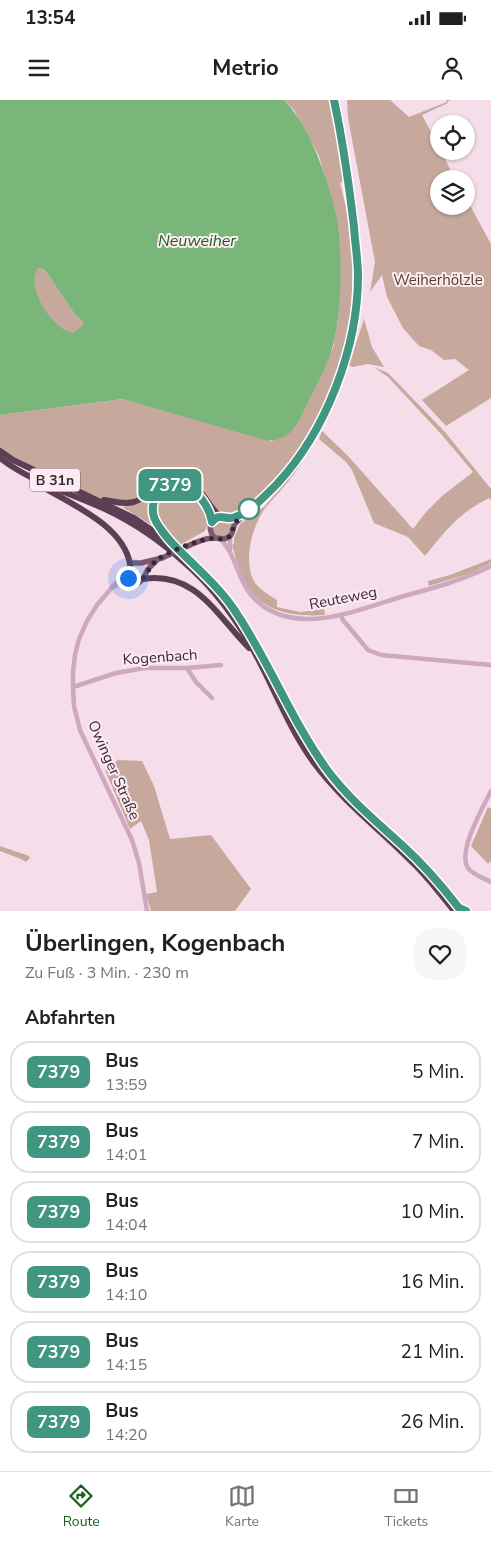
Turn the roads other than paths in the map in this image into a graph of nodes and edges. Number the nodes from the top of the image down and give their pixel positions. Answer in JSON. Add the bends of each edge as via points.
{"nodes":[{"id":1,"x":334,"y":100,"type":"edge"},
{"id":2,"x":0,"y":451,"type":"edge"},
{"id":3,"x":0,"y":458,"type":"edge"},
{"id":4,"x":30,"y":478,"type":"junction"},
{"id":5,"x":98,"y":499,"type":"junction"},
{"id":6,"x":246,"y":512,"type":"junction"},
{"id":7,"x":220,"y":516,"type":"junction"},
{"id":8,"x":228,"y":518,"type":"junction"},
{"id":9,"x":212,"y":522,"type":"junction"},
{"id":10,"x":233,"y":527,"type":"junction"},
{"id":11,"x":210,"y":532,"type":"junction"},
{"id":12,"x":230,"y":536,"type":"junction"},
{"id":13,"x":219,"y":539,"type":"junction"},
{"id":14,"x":199,"y":541,"type":"junction"},
{"id":15,"x":172,"y":544,"type":"junction"},
{"id":16,"x":230,"y":550,"type":"junction"},
{"id":17,"x":160,"y":558,"type":"junction"},
{"id":18,"x":141,"y":563,"type":"junction"},
{"id":19,"x":491,"y":566,"type":"edge"},
{"id":20,"x":128,"y":568,"type":"junction"},
{"id":21,"x":147,"y":572,"type":"junction"},
{"id":22,"x":130,"y":579,"type":"junction"},
{"id":23,"x":143,"y":579,"type":"junction"},
{"id":24,"x":112,"y":588,"type":"junction"},
{"id":25,"x":341,"y":615,"type":"junction"},
{"id":26,"x":255,"y":654,"type":"junction"},
{"id":27,"x":221,"y":665,"type":"dead end"},
{"id":28,"x":491,"y":665,"type":"edge"},
{"id":29,"x":187,"y":668,"type":"junction"},
{"id":30,"x":73,"y":687,"type":"junction"},
{"id":31,"x":212,"y":698,"type":"dead end"},
{"id":32,"x":491,"y":791,"type":"edge"},
{"id":33,"x":491,"y":882,"type":"edge"},
{"id":34,"x":458,"y":910,"type":"edge"},
{"id":35,"x":147,"y":911,"type":"edge"},
{"id":36,"x":466,"y":911,"type":"edge"}],
"edges":[{"from":1,"to":6,"type":"main road","via":[[357,262],[352,331],[334,392],[311,438],[280,480]]},
{"from":2,"to":5,"type":"highway","number":"B 31n"},
{"from":3,"to":4,"type":"highway","number":"B 31n"},
{"from":4,"to":20,"type":"highway","via":[[103,524],[122,545],[128,557]]},
{"from":4,"to":26,"type":"highway","number":"B 31n","via":[[107,510],[163,543],[223,602]]},
{"from":5,"to":7,"type":"highway","via":[[133,503],[168,482],[183,481],[197,488]]},
{"from":5,"to":15,"type":"highway","number":"B 31n"},
{"from":6,"to":8,"type":"main road"},
{"from":6,"to":10,"type":"main road"},
{"from":7,"to":8,"type":"main road"},
{"from":7,"to":9,"type":"main road"},
{"from":8,"to":10,"type":"main road"},
{"from":9,"to":11,"type":"main road"},
{"from":9,"to":15,"type":"highway","via":[[211,514],[194,490],[181,484],[168,486],[155,498],[152,511]]},
{"from":10,"to":12,"type":"main road"},
{"from":11,"to":13,"type":"main road"},
{"from":11,"to":14,"type":"main road"},
{"from":12,"to":13,"type":"main road"},
{"from":12,"to":16,"type":"street","name":"Reuteweg"},
{"from":13,"to":14,"type":"main road"},
{"from":13,"to":16,"type":"street","name":"Reuteweg"},
{"from":14,"to":17,"type":"main road","bridge":true},
{"from":15,"to":34,"type":"highway","number":"B 31n","via":[[224,594],[263,658],[301,731],[335,780],[422,864]]},
{"from":16,"to":25,"type":"street","name":"Reuteweg","via":[[246,589],[257,602],[270,610],[301,618]]},
{"from":17,"to":18,"type":"main road"},
{"from":17,"to":21,"type":"main road"},
{"from":18,"to":20,"type":"main road","via":[[135,562]]},
{"from":18,"to":21,"type":"main road"},
{"from":19,"to":25,"type":"street","name":"Reuteweg","via":[[444,585]]},
{"from":20,"to":22,"type":"main road"},
{"from":20,"to":24,"type":"street","name":"Owinger Straße"},
{"from":21,"to":23,"type":"main road"},
{"from":22,"to":23,"type":"main road","via":[[135,582]]},
{"from":22,"to":24,"type":"street","name":"Owinger Straße"},
{"from":23,"to":26,"type":"highway","via":[[171,579],[196,591]]},
{"from":24,"to":30,"type":"street","name":"Owinger Straße","via":[[91,614],[79,639],[72,672]]},
{"from":25,"to":28,"type":"street","via":[[368,650],[381,655]]},
{"from":26,"to":34,"type":"highway","number":"B 31n","via":[[294,731],[327,780]]},
{"from":27,"to":29,"type":"street","name":"Kogenbach"},
{"from":29,"to":30,"type":"street","name":"Kogenbach","via":[[144,668]]},
{"from":29,"to":31,"type":"street"},
{"from":30,"to":35,"type":"street","name":"Owinger Straße","via":[[80,730],[132,840]]},
{"from":32,"to":33,"type":"street","via":[[465,850],[465,858],[472,872]]},
{"from":34,"to":36,"type":"highway","number":"B 31n"}]}
